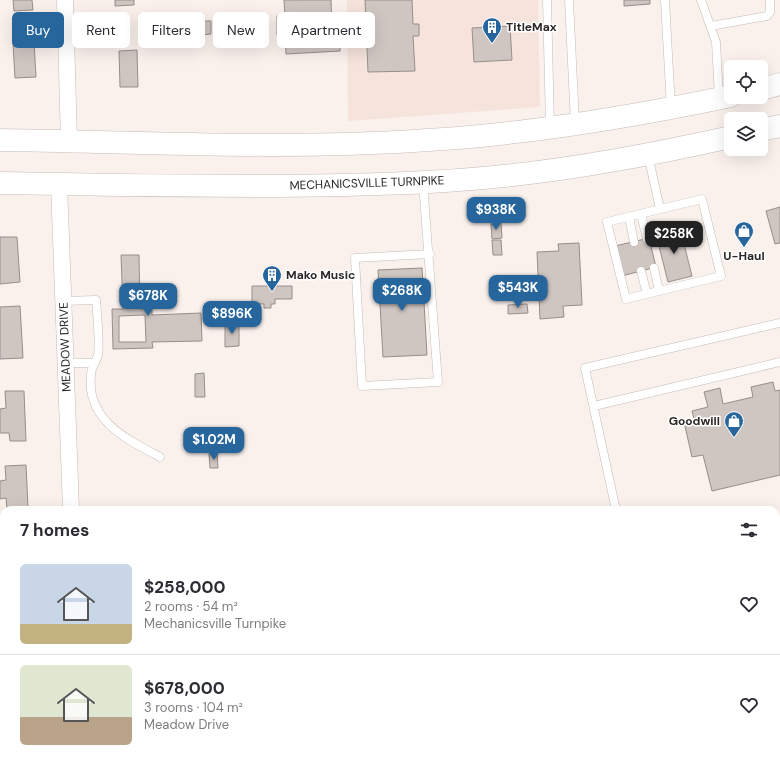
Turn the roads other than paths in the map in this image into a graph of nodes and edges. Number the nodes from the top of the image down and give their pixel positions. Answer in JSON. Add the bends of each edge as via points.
{"nodes":[{"id":1,"x":65,"y":0,"type":"edge"},
{"id":2,"x":547,"y":0,"type":"edge"},
{"id":3,"x":569,"y":0,"type":"edge"},
{"id":4,"x":664,"y":0,"type":"edge"},
{"id":5,"x":701,"y":0,"type":"edge"},
{"id":6,"x":770,"y":0,"type":"edge"},
{"id":7,"x":710,"y":26,"type":"junction"},
{"id":8,"x":780,"y":84,"type":"edge"},
{"id":9,"x":768,"y":87,"type":"edge"},
{"id":10,"x":724,"y":91,"type":"edge"},
{"id":11,"x":724,"y":97,"type":"edge"},
{"id":12,"x":671,"y":109,"type":"junction"},
{"id":13,"x":575,"y":125,"type":"junction"},
{"id":14,"x":780,"y":126,"type":"edge"},
{"id":15,"x":550,"y":129,"type":"junction"},
{"id":16,"x":768,"y":129,"type":"edge"},
{"id":17,"x":724,"y":138,"type":"edge"},
{"id":18,"x":0,"y":140,"type":"edge"},
{"id":19,"x":69,"y":141,"type":"junction"},
{"id":20,"x":648,"y":154,"type":"junction"},
{"id":21,"x":423,"y":182,"type":"junction"},
{"id":22,"x":0,"y":183,"type":"edge"},
{"id":23,"x":59,"y":184,"type":"junction"},
{"id":24,"x":660,"y":209,"type":"junction"},
{"id":25,"x":641,"y":214,"type":"junction"},
{"id":26,"x":629,"y":217,"type":"junction"},
{"id":27,"x":647,"y":239,"type":"dead end"},
{"id":28,"x":634,"y":242,"type":"dead end"},
{"id":29,"x":430,"y":254,"type":"junction"},
{"id":30,"x":654,"y":268,"type":"dead end"},
{"id":31,"x":641,"y":271,"type":"dead end"},
{"id":32,"x":659,"y":291,"type":"junction"},
{"id":33,"x":647,"y":294,"type":"junction"},
{"id":34,"x":63,"y":300,"type":"junction"},
{"id":35,"x":780,"y":323,"type":"edge"},
{"id":36,"x":780,"y":362,"type":"edge"},
{"id":37,"x":94,"y":363,"type":"junction"},
{"id":38,"x":65,"y":364,"type":"junction"},
{"id":39,"x":594,"y":406,"type":"junction"},
{"id":40,"x":160,"y":457,"type":"dead end"},
{"id":41,"x":71,"y":506,"type":"edge"},
{"id":42,"x":615,"y":506,"type":"edge"}],
"edges":[{"from":1,"to":19,"type":"street"},
{"from":2,"to":15,"type":"lane"},
{"from":3,"to":13,"type":"lane"},
{"from":4,"to":12,"type":"lane"},
{"from":5,"to":7,"type":"lane"},
{"from":6,"to":7,"type":"lane","via":[[770,12],[767,16]]},
{"from":7,"to":10,"type":"lane","via":[[716,42]]},
{"from":8,"to":9,"type":"highway"},
{"from":11,"to":12,"type":"highway"},
{"from":12,"to":13,"type":"highway"},
{"from":13,"to":15,"type":"highway"},
{"from":14,"to":16,"type":"highway"},
{"from":15,"to":19,"type":"highway","via":[[428,140],[340,144]]},
{"from":17,"to":20,"type":"highway","name":"MECHANICSVILLE TURNPIKE"},
{"from":18,"to":19,"type":"highway"},
{"from":20,"to":21,"type":"highway","name":"MECHANICSVILLE TURNPIKE","via":[[514,175]]},
{"from":20,"to":24,"type":"lane"},
{"from":21,"to":23,"type":"highway","name":"MECHANICSVILLE TURNPIKE","via":[[351,186]]},
{"from":21,"to":29,"type":"lane"},
{"from":22,"to":23,"type":"highway","name":"MECHANICSVILLE TURNPIKE"},
{"from":23,"to":34,"type":"street","name":"MEADOW DRIVE"},
{"from":24,"to":25,"type":"lane"},
{"from":24,"to":32,"type":"lane","via":[[702,199],[720,276]]},
{"from":25,"to":26,"type":"lane"},
{"from":25,"to":27,"type":"lane"},
{"from":26,"to":28,"type":"lane"},
{"from":26,"to":33,"type":"lane","via":[[607,222],[626,299]]},
{"from":29,"to":29,"type":"lane","via":[[438,382],[362,386],[355,258]]},
{"from":30,"to":32,"type":"lane"},
{"from":31,"to":33,"type":"lane"},
{"from":32,"to":33,"type":"lane"},
{"from":34,"to":37,"type":"lane","via":[[96,300],[98,355]]},
{"from":34,"to":38,"type":"street","name":"MEADOW DRIVE"},
{"from":35,"to":39,"type":"lane","via":[[585,368]]},
{"from":36,"to":39,"type":"lane"},
{"from":37,"to":38,"type":"lane"},
{"from":37,"to":40,"type":"lane","via":[[91,392],[104,421],[123,437]]},
{"from":38,"to":41,"type":"street","name":"MEADOW DRIVE"},
{"from":39,"to":42,"type":"lane"}]}
